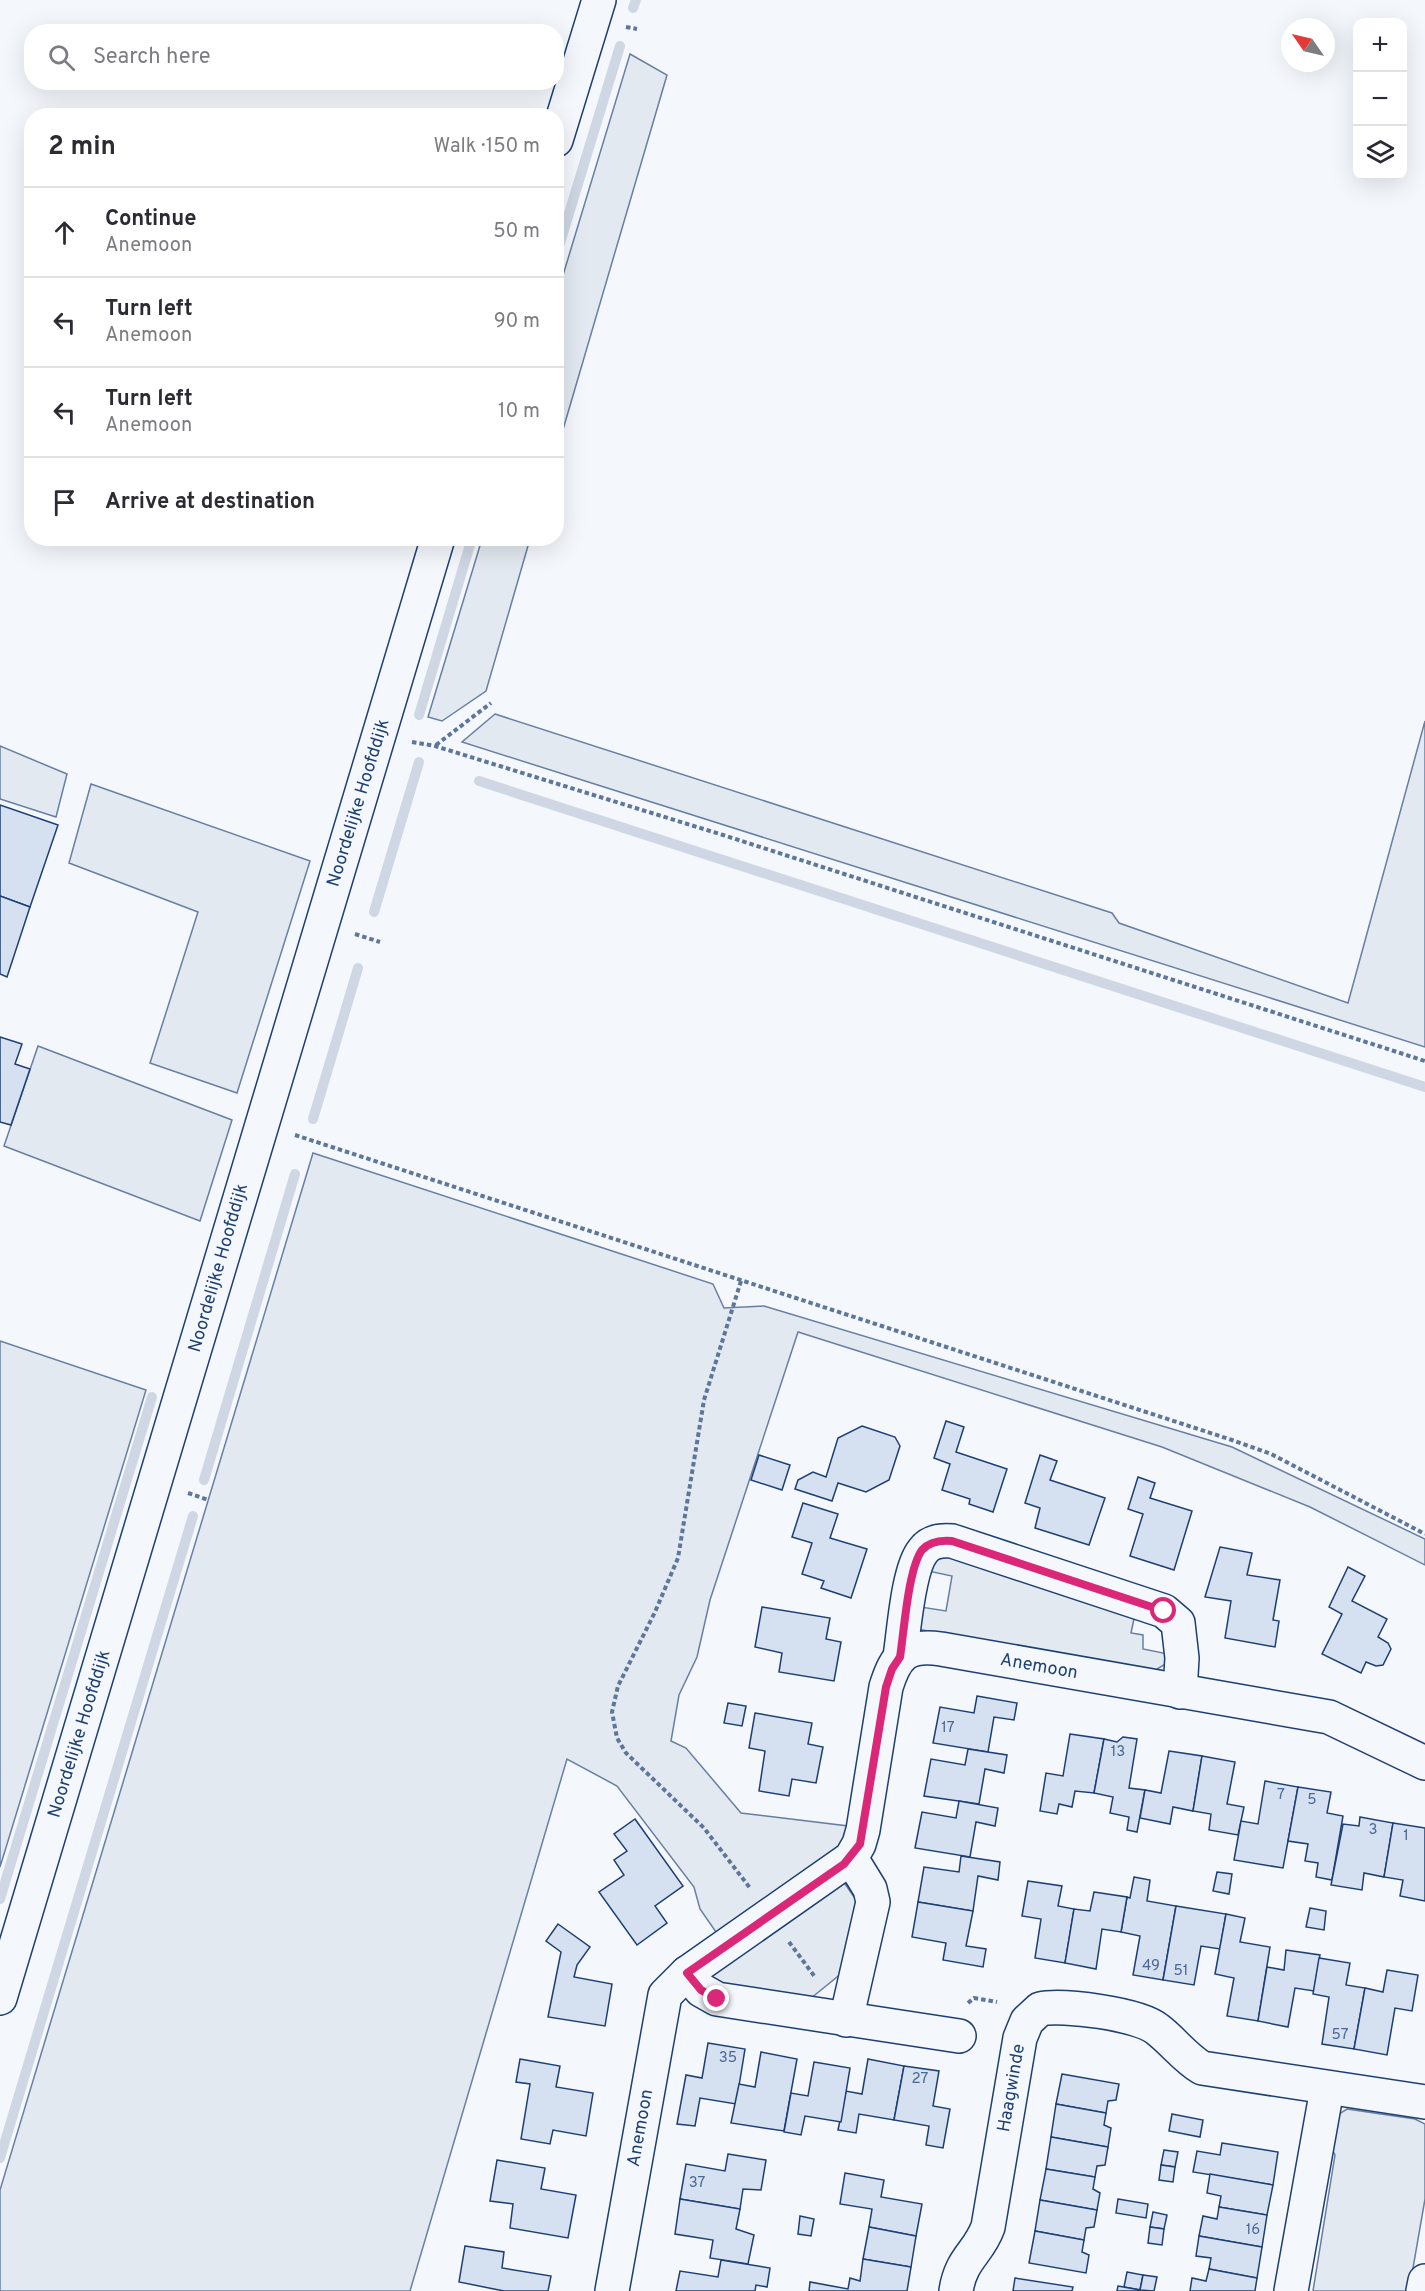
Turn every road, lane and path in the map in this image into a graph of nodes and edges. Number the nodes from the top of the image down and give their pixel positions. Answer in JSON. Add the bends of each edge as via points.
{"nodes":[{"id":1,"x":599,"y":0,"type":"edge"},
{"id":2,"x":564,"y":114,"type":"edge"},
{"id":3,"x":436,"y":546,"type":"edge"},
{"id":4,"x":491,"y":703,"type":"dead end"},
{"id":5,"x":378,"y":737,"type":"junction"},
{"id":6,"x":435,"y":746,"type":"junction"},
{"id":7,"x":1425,"y":1061,"type":"edge"},
{"id":8,"x":263,"y":1118,"type":"junction"},
{"id":9,"x":741,"y":1281,"type":"junction"},
{"id":10,"x":1425,"y":1533,"type":"edge"},
{"id":11,"x":900,"y":1657,"type":"junction"},
{"id":12,"x":1180,"y":1692,"type":"junction"},
{"id":13,"x":1425,"y":1763,"type":"edge"},
{"id":14,"x":851,"y":1858,"type":"junction"},
{"id":15,"x":770,"y":1915,"type":"junction"},
{"id":16,"x":687,"y":1973,"type":"junction"},
{"id":17,"x":0,"y":1998,"type":"edge"},
{"id":18,"x":846,"y":2020,"type":"junction"},
{"id":19,"x":959,"y":2036,"type":"dead end"},
{"id":20,"x":1327,"y":2090,"type":"junction"},
{"id":21,"x":1425,"y":2102,"type":"edge"},
{"id":22,"x":1425,"y":2282,"type":"edge"},
{"id":23,"x":612,"y":2291,"type":"edge"},
{"id":24,"x":956,"y":2291,"type":"edge"},
{"id":25,"x":1291,"y":2291,"type":"edge"},
{"id":26,"x":1423,"y":2291,"type":"edge"}],
"edges":[{"from":1,"to":2,"type":"street"},
{"from":3,"to":5,"type":"street","name":"Noordelijke Hoofddijk"},
{"from":4,"to":6,"type":"path"},
{"from":5,"to":6,"type":"path"},
{"from":5,"to":8,"type":"street","name":"Noordelijke Hoofddijk"},
{"from":6,"to":7,"type":"path"},
{"from":8,"to":9,"type":"path","via":[[295,1135]]},
{"from":8,"to":17,"type":"street","name":"Noordelijke Hoofddijk"},
{"from":9,"to":10,"type":"path","via":[[1252,1447]]},
{"from":9,"to":15,"type":"path","via":[[704,1400],[678,1558],[618,1686],[612,1712],[617,1738],[627,1753],[704,1828]]},
{"from":11,"to":12,"type":"street","name":"Anemoon","via":[[912,1648],[925,1647]]},
{"from":11,"to":12,"type":"street","via":[[913,1569],[923,1550],[946,1540],[1164,1611],[1178,1623]]},
{"from":11,"to":14,"type":"street","via":[[886,1687],[863,1830]]},
{"from":12,"to":13,"type":"street","name":"Anemoon","via":[[1329,1717]]},
{"from":14,"to":15,"type":"street","name":"Anemoon"},
{"from":14,"to":18,"type":"street","via":[[870,1889],[873,1902]]},
{"from":15,"to":16,"type":"street","name":"Anemoon"},
{"from":15,"to":18,"type":"path"},
{"from":16,"to":18,"type":"street","via":[[701,1990],[717,1999]]},
{"from":16,"to":23,"type":"street","name":"Anemoon","via":[[665,1995],[661,2011]]},
{"from":18,"to":19,"type":"street"},
{"from":20,"to":21,"type":"street","name":"Haagwinde"},
{"from":20,"to":24,"type":"street","name":"Haagwinde","via":[[1202,2068],[1144,2021],[1068,2007],[1040,2009],[1027,2021],[1020,2038],[988,2227],[960,2270]]},
{"from":20,"to":25,"type":"street"},
{"from":22,"to":26,"type":"street"}]}
